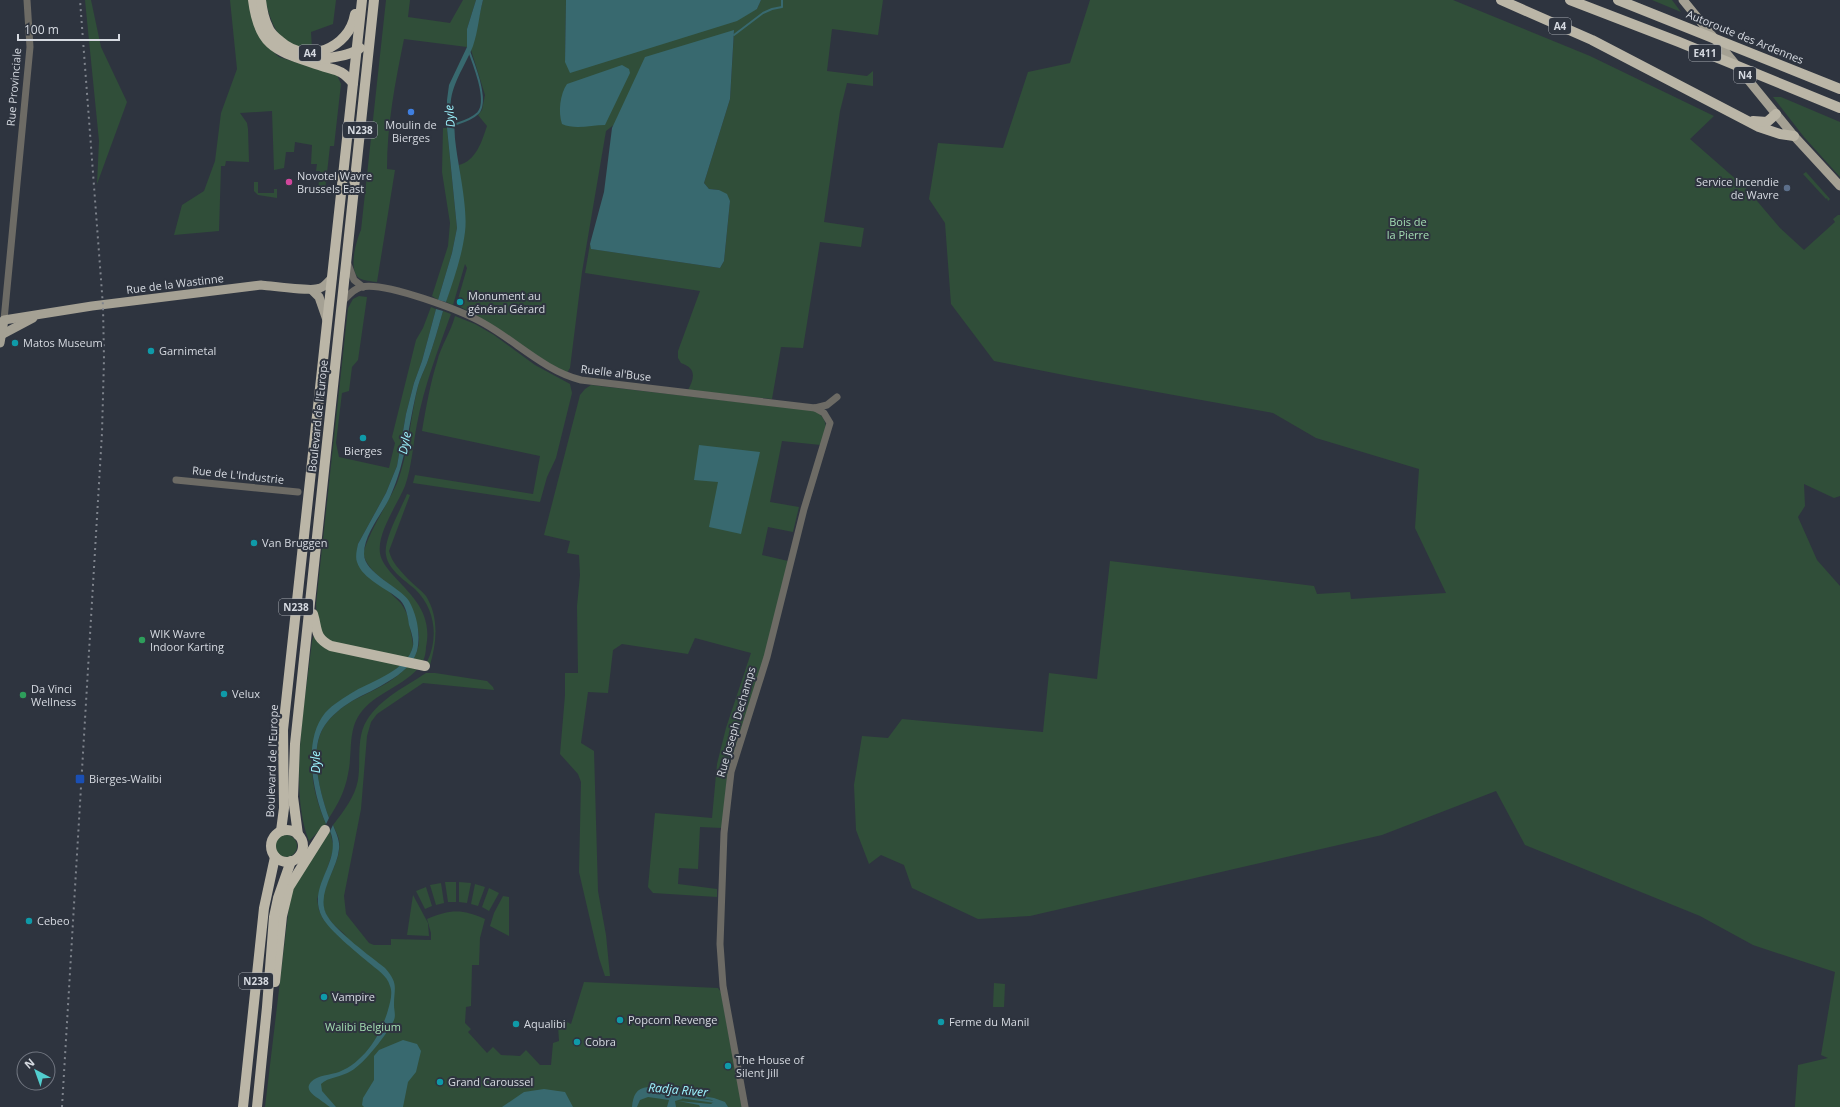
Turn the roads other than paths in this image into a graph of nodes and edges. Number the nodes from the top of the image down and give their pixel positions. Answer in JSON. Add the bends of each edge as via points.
{"nodes":[{"id":1,"x":27,"y":0,"type":"edge"},
{"id":2,"x":253,"y":0,"type":"edge"},
{"id":3,"x":261,"y":0,"type":"edge"},
{"id":4,"x":357,"y":0,"type":"edge"},
{"id":5,"x":362,"y":0,"type":"edge"},
{"id":6,"x":370,"y":0,"type":"edge"},
{"id":7,"x":374,"y":0,"type":"edge"},
{"id":8,"x":1501,"y":0,"type":"edge"},
{"id":9,"x":1570,"y":0,"type":"edge"},
{"id":10,"x":1618,"y":0,"type":"edge"},
{"id":11,"x":1683,"y":0,"type":"edge"},
{"id":12,"x":356,"y":52,"type":"junction"},
{"id":13,"x":310,"y":61,"type":"junction"},
{"id":14,"x":353,"y":83,"type":"junction"},
{"id":15,"x":1840,"y":89,"type":"edge"},
{"id":16,"x":1840,"y":108,"type":"edge"},
{"id":17,"x":1779,"y":117,"type":"junction"},
{"id":18,"x":1747,"y":120,"type":"junction"},
{"id":19,"x":1794,"y":136,"type":"junction"},
{"id":20,"x":1840,"y":186,"type":"edge"},
{"id":21,"x":346,"y":259,"type":"junction"},
{"id":22,"x":332,"y":278,"type":"junction"},
{"id":23,"x":363,"y":287,"type":"junction"},
{"id":24,"x":312,"y":290,"type":"junction"},
{"id":25,"x":342,"y":302,"type":"junction"},
{"id":26,"x":42,"y":314,"type":"junction"},
{"id":27,"x":4,"y":320,"type":"junction"},
{"id":28,"x":327,"y":320,"type":"junction"},
{"id":29,"x":1,"y":339,"type":"edge"},
{"id":30,"x":837,"y":397,"type":"dead end"},
{"id":31,"x":815,"y":408,"type":"junction"},
{"id":32,"x":176,"y":480,"type":"dead end"},
{"id":33,"x":298,"y":492,"type":"dead end"},
{"id":34,"x":310,"y":607,"type":"junction"},
{"id":35,"x":420,"y":665,"type":"dead end"},
{"id":36,"x":325,"y":830,"type":"dead end"},
{"id":37,"x":280,"y":831,"type":"junction"},
{"id":38,"x":298,"y":835,"type":"junction"},
{"id":39,"x":275,"y":857,"type":"junction"},
{"id":40,"x":291,"y":861,"type":"junction"},
{"id":41,"x":267,"y":1007,"type":"junction"},
{"id":42,"x":243,"y":1107,"type":"edge"},
{"id":43,"x":257,"y":1107,"type":"edge"},
{"id":44,"x":745,"y":1107,"type":"edge"}],
"edges":[{"from":1,"to":27,"type":"street","name":"Rue Provinciale","via":[[30,48]]},
{"from":2,"to":13,"type":"highway","number":"A4","via":[[258,23],[270,43],[286,54]]},
{"from":3,"to":4,"type":"highway","number":"A4","via":[[268,28],[274,36],[292,49],[311,54],[335,46],[346,36],[353,24]]},
{"from":5,"to":12,"type":"highway","name":"Boulevard de l'Europe","number":"N238"},
{"from":6,"to":12,"type":"highway","via":[[362,46]]},
{"from":7,"to":21,"type":"highway","name":"Boulevard de l'Europe","number":"N238"},
{"from":8,"to":18,"type":"highway","number":"A4","via":[[1592,40]]},
{"from":9,"to":16,"type":"highway","number":"E411"},
{"from":10,"to":15,"type":"highway","name":"Autoroute des Ardennes","number":"E411"},
{"from":11,"to":17,"type":"main road","number":"N4"},
{"from":12,"to":13,"type":"highway","number":"A4"},
{"from":12,"to":14,"type":"highway","name":"Boulevard de l'Europe","number":"N238"},
{"from":13,"to":14,"type":"highway","number":"A4","via":[[344,72]]},
{"from":14,"to":22,"type":"highway","name":"Boulevard de l'Europe","number":"N238"},
{"from":17,"to":18,"type":"highway","number":"A4","via":[[1764,122]]},
{"from":17,"to":19,"type":"main road","number":"N4"},
{"from":18,"to":19,"type":"highway","number":"A4","via":[[1771,132]]},
{"from":19,"to":20,"type":"main road","number":"N4"},
{"from":21,"to":23,"type":"street","via":[[354,280]]},
{"from":21,"to":25,"type":"highway","name":"Boulevard de l'Europe","number":"N238"},
{"from":22,"to":24,"type":"main road","via":[[320,288]]},
{"from":22,"to":28,"type":"highway","name":"Boulevard de l'Europe","number":"N238"},
{"from":23,"to":25,"type":"street","via":[[354,290]]},
{"from":23,"to":31,"type":"street","name":"Ruelle al'Buse","via":[[404,292],[483,323],[553,370],[570,378]]},
{"from":24,"to":26,"type":"main road","name":"Rue de la Wastinne","via":[[261,285]]},
{"from":24,"to":28,"type":"main road","via":[[319,297]]},
{"from":25,"to":34,"type":"highway","name":"Boulevard de l'Europe","number":"N238"},
{"from":26,"to":27,"type":"main road","name":"Rue de la Wastinne"},
{"from":26,"to":29,"type":"main road","name":"Rue de la Wastinne"},
{"from":27,"to":29,"type":"main road","name":"Rue Provinciale"},
{"from":28,"to":37,"type":"highway","name":"Boulevard de l'Europe","number":"N238","via":[[283,730],[284,808]]},
{"from":30,"to":31,"type":"street","via":[[827,405]]},
{"from":31,"to":44,"type":"street","name":"Rue Joseph Dechamps","via":[[824,414],[830,423],[804,508],[767,657],[731,772],[724,832],[720,944],[724,986]]},
{"from":32,"to":33,"type":"street","name":"Rue de L'Industrie"},
{"from":34,"to":35,"type":"highway","via":[[314,616],[314,626],[320,637],[332,646]]},
{"from":34,"to":38,"type":"highway","name":"Boulevard de l'Europe","number":"N238","via":[[293,769],[293,797]]},
{"from":36,"to":41,"type":"highway","via":[[289,887],[282,916],[274,990]]},
{"from":37,"to":38,"type":"highway","name":"Boulevard de l'Europe","via":[[290,830]]},
{"from":37,"to":39,"type":"highway","name":"Boulevard de l'Europe","via":[[271,844]]},
{"from":38,"to":40,"type":"highway","name":"Boulevard de l'Europe","via":[[302,842],[302,850]]},
{"from":39,"to":40,"type":"highway","via":[[282,861]]},
{"from":39,"to":42,"type":"highway","name":"Boulevard de l'Europe","number":"N238","via":[[264,908]]},
{"from":40,"to":41,"type":"highway","name":"Boulevard de l'Europe","number":"N238","via":[[274,917]]},
{"from":41,"to":43,"type":"highway","name":"Boulevard de l'Europe","number":"N238"}]}
